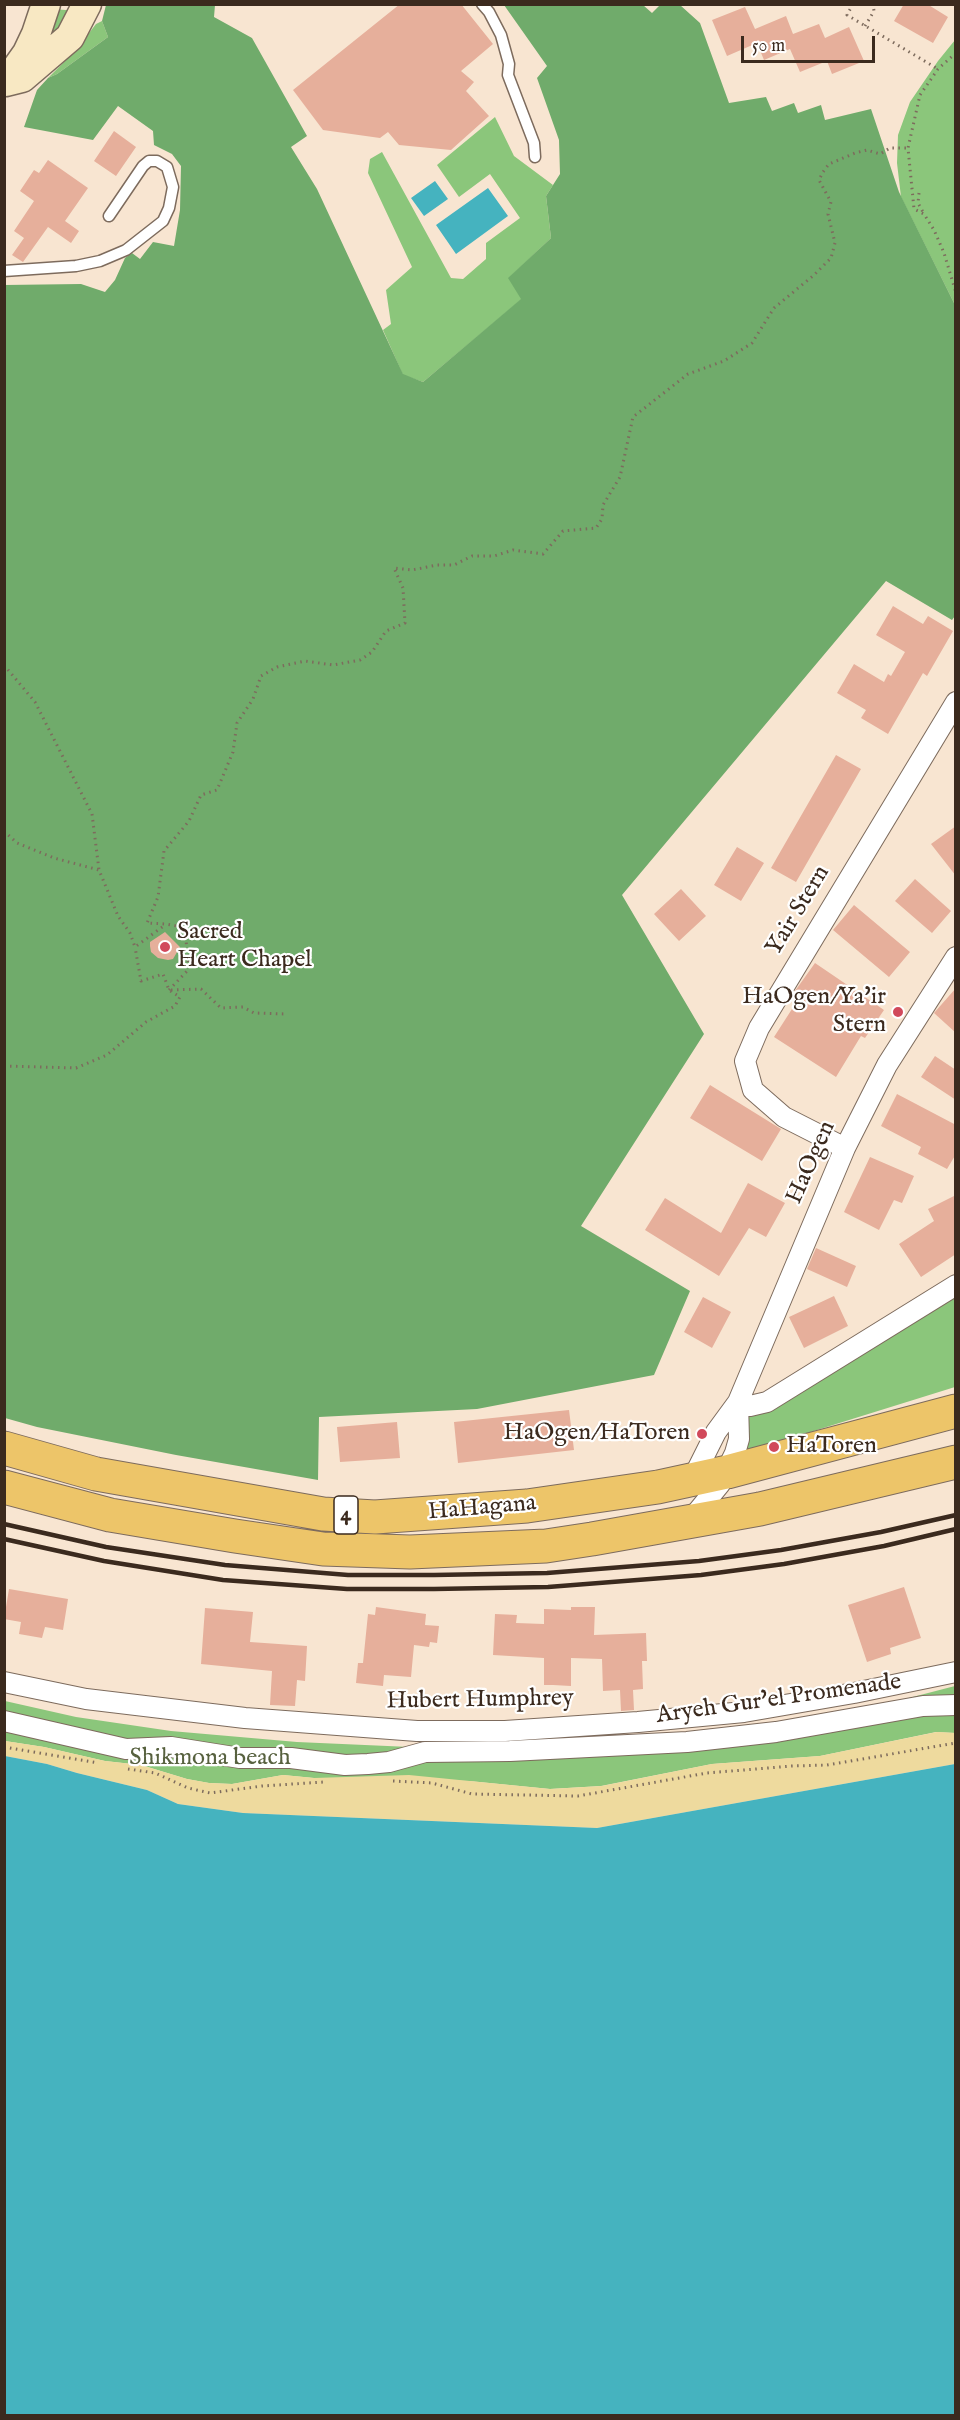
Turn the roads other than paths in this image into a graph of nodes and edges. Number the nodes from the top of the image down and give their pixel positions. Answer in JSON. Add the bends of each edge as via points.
{"nodes":[{"id":1,"x":46,"y":4,"type":"edge"},
{"id":2,"x":87,"y":4,"type":"edge"},
{"id":3,"x":482,"y":4,"type":"edge"},
{"id":4,"x":5,"y":83,"type":"edge"},
{"id":5,"x":535,"y":157,"type":"dead end"},
{"id":6,"x":109,"y":216,"type":"dead end"},
{"id":7,"x":4,"y":271,"type":"edge"},
{"id":8,"x":956,"y":702,"type":"edge"},
{"id":9,"x":956,"y":957,"type":"edge"},
{"id":10,"x":845,"y":1148,"type":"junction"},
{"id":11,"x":956,"y":1285,"type":"edge"},
{"id":12,"x":738,"y":1402,"type":"junction"},
{"id":13,"x":956,"y":1411,"type":"edge"},
{"id":14,"x":4,"y":1448,"type":"edge"},
{"id":15,"x":956,"y":1462,"type":"edge"},
{"id":16,"x":727,"y":1472,"type":"junction"},
{"id":17,"x":692,"y":1480,"type":"junction"},
{"id":18,"x":4,"y":1487,"type":"edge"},
{"id":19,"x":688,"y":1522,"type":"junction"},
{"id":20,"x":956,"y":1672,"type":"edge"},
{"id":21,"x":4,"y":1682,"type":"edge"},
{"id":22,"x":956,"y":1705,"type":"edge"},
{"id":23,"x":4,"y":1721,"type":"edge"}],
"edges":[{"from":1,"to":4,"type":"street","via":[[27,53]]},
{"from":2,"to":4,"type":"street","via":[[70,37],[22,78]]},
{"from":3,"to":5,"type":"lane","via":[[501,35],[508,75],[534,143]]},
{"from":6,"to":7,"type":"lane","via":[[143,166],[157,161],[167,167],[173,187],[166,215],[126,250],[76,266]]},
{"from":8,"to":10,"type":"street","name":"Yair Stern","via":[[759,1028],[746,1061],[753,1090],[784,1117]]},
{"from":9,"to":10,"type":"street","name":"HaOgen","via":[[887,1065]]},
{"from":10,"to":12,"type":"street","name":"HaOgen"},
{"from":11,"to":12,"type":"street","via":[[767,1402],[750,1406]]},
{"from":12,"to":16,"type":"street","name":"HaOgen","via":[[739,1439]]},
{"from":12,"to":17,"type":"street","name":"HaOgen","via":[[716,1432]]},
{"from":13,"to":16,"type":"highway","name":"HaHagana","number":"4"},
{"from":14,"to":17,"type":"highway","name":"HaHagana","number":"4","via":[[96,1474],[323,1514],[375,1517],[527,1506]]},
{"from":15,"to":19,"type":"highway","name":"HaHagana","number":"4"},
{"from":16,"to":17,"type":"highway","name":"HaHagana","number":"4"},
{"from":16,"to":19,"type":"street","name":"HaOgen"},
{"from":18,"to":19,"type":"highway","name":"HaHagana","number":"4","via":[[110,1515],[323,1549],[410,1552],[546,1546]]},
{"from":20,"to":21,"type":"street","name":"Hubert Humphrey","via":[[744,1712],[504,1731],[417,1731],[245,1718],[86,1699]]},
{"from":22,"to":23,"type":"street","name":"Aryeh Gur'el Promenade","via":[[923,1706],[776,1732],[687,1742],[425,1752],[398,1760],[345,1765],[291,1758],[240,1758],[171,1747],[126,1749]]}]}
